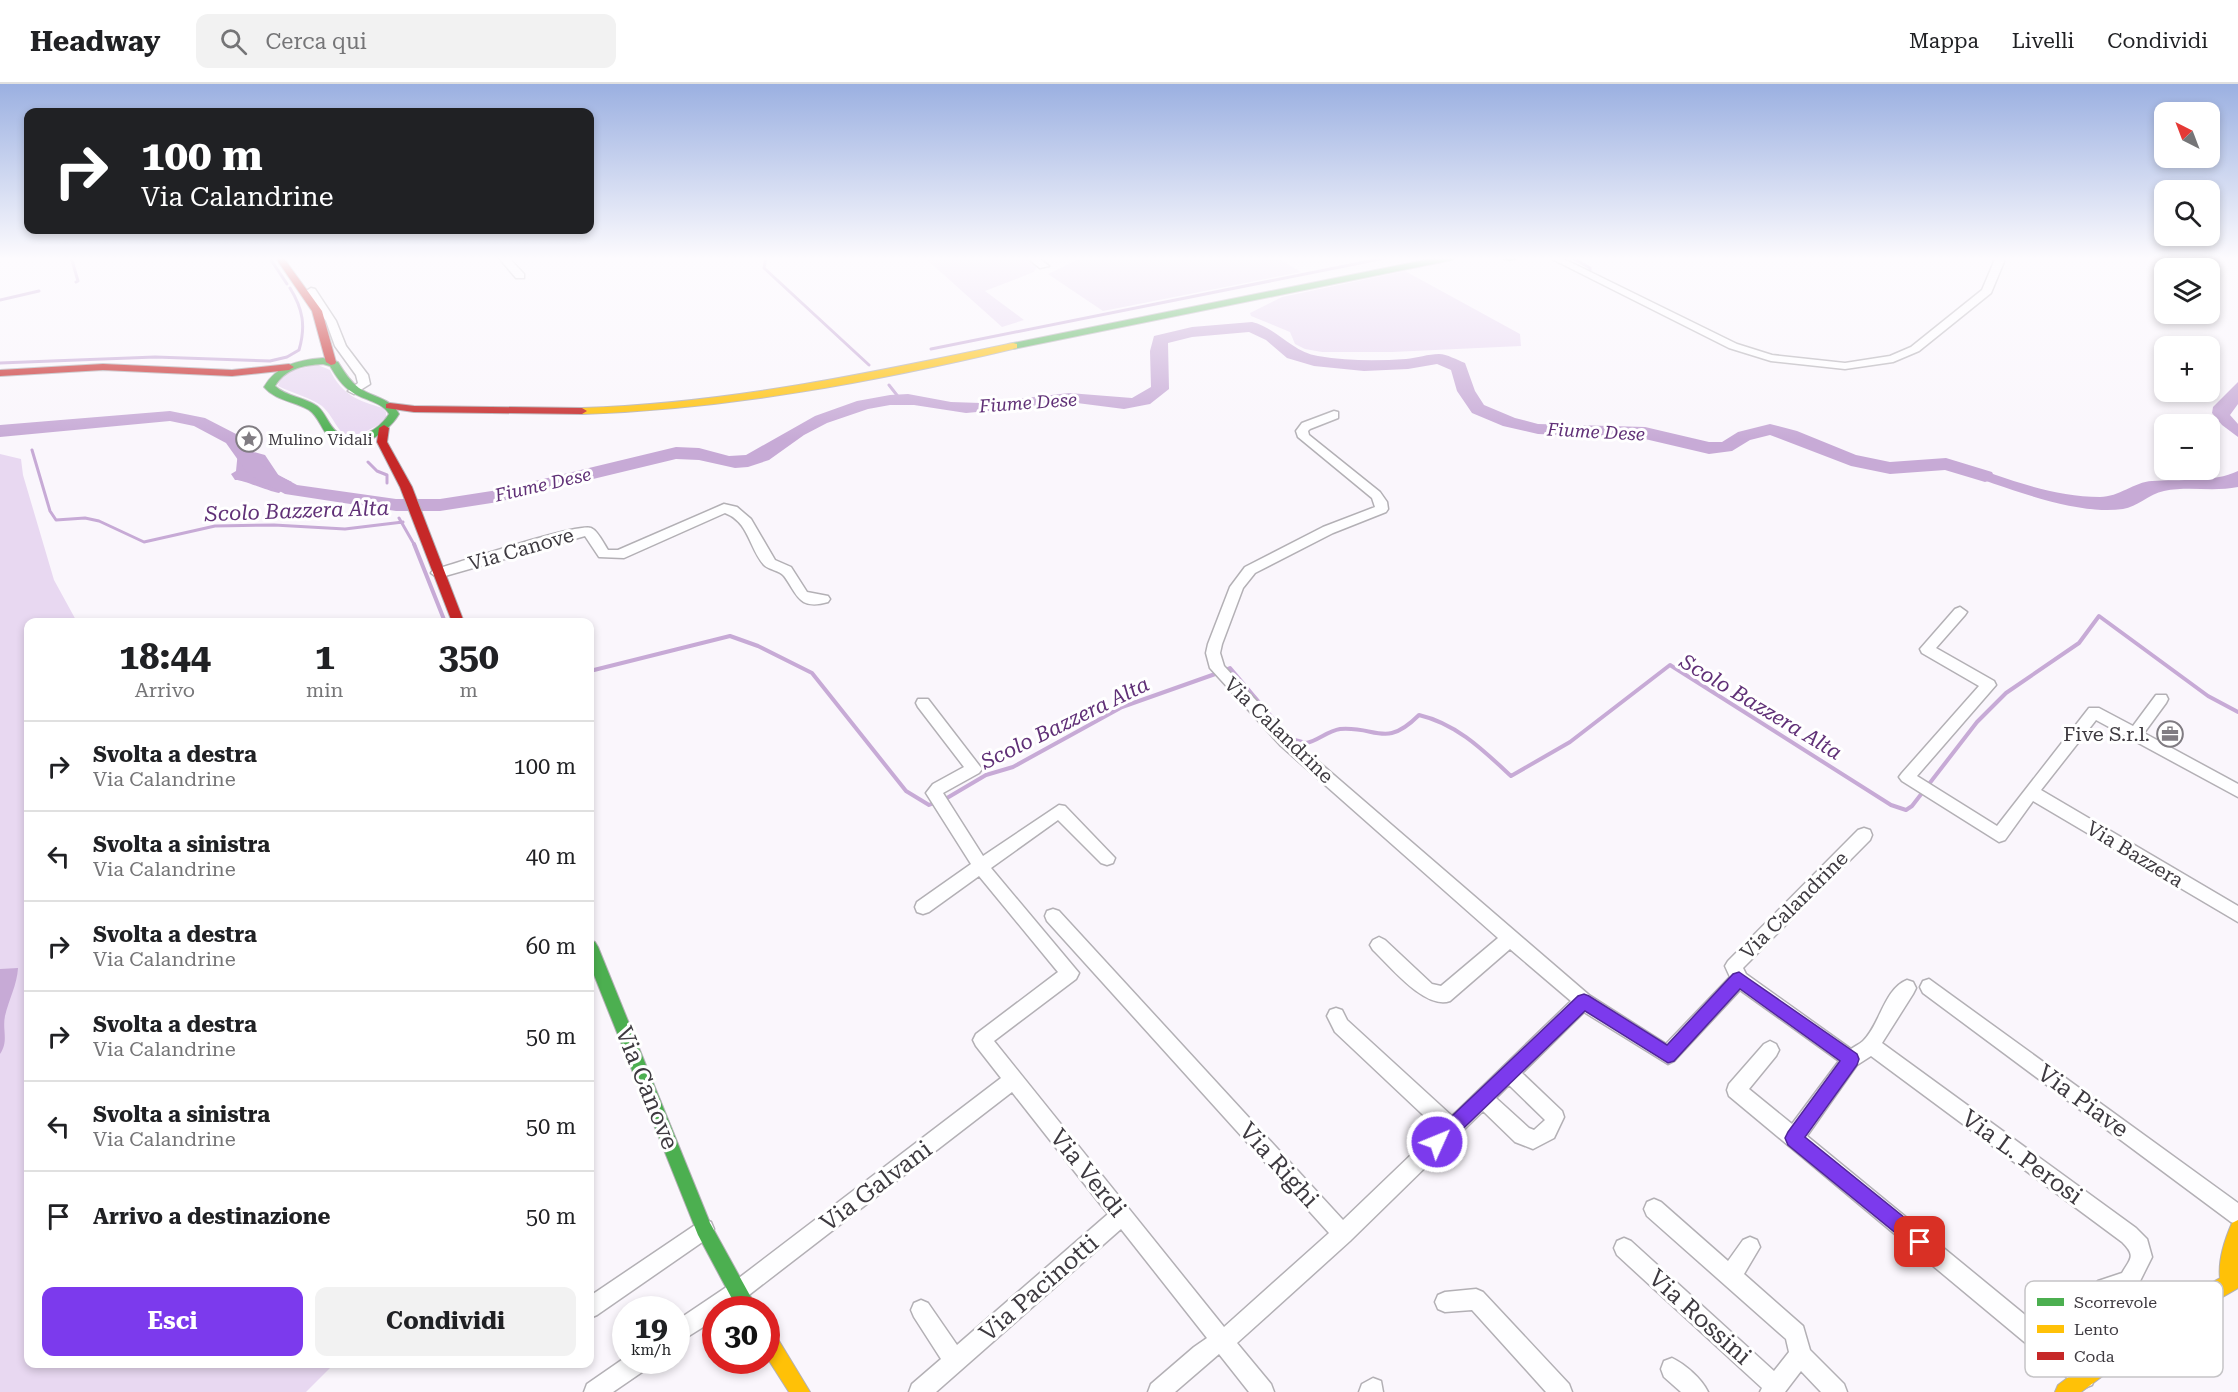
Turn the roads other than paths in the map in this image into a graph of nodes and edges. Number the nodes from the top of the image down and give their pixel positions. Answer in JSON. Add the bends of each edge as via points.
{"nodes":[{"id":1,"x":320,"y":318,"type":"edge"},
{"id":2,"x":330,"y":318,"type":"edge"},
{"id":3,"x":1150,"y":318,"type":"edge"},
{"id":4,"x":1676,"y":318,"type":"edge"},
{"id":5,"x":1953,"y":318,"type":"edge"},
{"id":6,"x":321,"y":322,"type":"junction"},
{"id":7,"x":331,"y":362,"type":"junction"},
{"id":8,"x":293,"y":365,"type":"junction"},
{"id":9,"x":0,"y":373,"type":"edge"},
{"id":10,"x":232,"y":373,"type":"junction"},
{"id":11,"x":270,"y":385,"type":"junction"},
{"id":12,"x":354,"y":391,"type":"junction"},
{"id":13,"x":390,"y":406,"type":"junction"},
{"id":14,"x":467,"y":409,"type":"junction"},
{"id":15,"x":1334,"y":415,"type":"dead end"},
{"id":16,"x":388,"y":425,"type":"junction"},
{"id":17,"x":351,"y":439,"type":"junction"},
{"id":18,"x":397,"y":467,"type":"junction"},
{"id":19,"x":438,"y":573,"type":"junction"},
{"id":20,"x":823,"y":599,"type":"dead end"},
{"id":21,"x":1960,"y":612,"type":"dead end"},
{"id":22,"x":456,"y":618,"type":"edge"},
{"id":23,"x":2161,"y":699,"type":"dead end"},
{"id":24,"x":923,"y":703,"type":"dead end"},
{"id":25,"x":2135,"y":734,"type":"junction"},
{"id":26,"x":2238,"y":791,"type":"edge"},
{"id":27,"x":2031,"y":792,"type":"junction"},
{"id":28,"x":1864,"y":835,"type":"dead end"},
{"id":29,"x":1107,"y":858,"type":"dead end"},
{"id":30,"x":981,"y":867,"type":"junction"},
{"id":31,"x":923,"y":907,"type":"dead end"},
{"id":32,"x":2238,"y":915,"type":"edge"},
{"id":33,"x":1053,"y":916,"type":"dead end"},
{"id":34,"x":1510,"y":938,"type":"junction"},
{"id":35,"x":1379,"y":945,"type":"dead end"},
{"id":36,"x":594,"y":957,"type":"edge"},
{"id":37,"x":1091,"y":957,"type":"junction"},
{"id":38,"x":1070,"y":973,"type":"junction"},
{"id":39,"x":1739,"y":979,"type":"junction"},
{"id":40,"x":1929,"y":987,"type":"dead end"},
{"id":41,"x":1908,"y":988,"type":"dead end"},
{"id":42,"x":1584,"y":1001,"type":"junction"},
{"id":43,"x":1336,"y":1016,"type":"dead end"},
{"id":44,"x":1871,"y":1046,"type":"junction"},
{"id":45,"x":1770,"y":1050,"type":"dead end"},
{"id":46,"x":1851,"y":1059,"type":"junction"},
{"id":47,"x":1509,"y":1073,"type":"junction"},
{"id":48,"x":1014,"y":1080,"type":"junction"},
{"id":49,"x":1483,"y":1098,"type":"junction"},
{"id":50,"x":1451,"y":1128,"type":"junction"},
{"id":51,"x":1794,"y":1138,"type":"junction"},
{"id":52,"x":1654,"y":1209,"type":"dead end"},
{"id":53,"x":1122,"y":1215,"type":"junction"},
{"id":54,"x":2238,"y":1215,"type":"edge"},
{"id":55,"x":704,"y":1229,"type":"junction"},
{"id":56,"x":2238,"y":1229,"type":"edge"},
{"id":57,"x":1343,"y":1234,"type":"junction"},
{"id":58,"x":1750,"y":1247,"type":"dead end"},
{"id":59,"x":1624,"y":1248,"type":"dead end"},
{"id":60,"x":1730,"y":1276,"type":"junction"},
{"id":61,"x":2234,"y":1279,"type":"edge"},
{"id":62,"x":2130,"y":1281,"type":"edge"},
{"id":63,"x":738,"y":1291,"type":"junction"},
{"id":64,"x":741,"y":1296,"type":"edge"},
{"id":65,"x":1445,"y":1302,"type":"dead end"},
{"id":66,"x":594,"y":1305,"type":"edge"},
{"id":67,"x":921,"y":1310,"type":"dead end"},
{"id":68,"x":690,"y":1324,"type":"edge"},
{"id":69,"x":2025,"y":1328,"type":"edge"},
{"id":70,"x":1221,"y":1341,"type":"junction"},
{"id":71,"x":1800,"y":1355,"type":"junction"},
{"id":72,"x":780,"y":1360,"type":"edge"},
{"id":73,"x":955,"y":1361,"type":"junction"},
{"id":74,"x":1672,"y":1369,"type":"dead end"},
{"id":75,"x":620,"y":1374,"type":"edge"},
{"id":76,"x":2084,"y":1377,"type":"edge"},
{"id":77,"x":1774,"y":1389,"type":"edge"},
{"id":78,"x":595,"y":1392,"type":"edge"},
{"id":79,"x":800,"y":1392,"type":"edge"},
{"id":80,"x":920,"y":1392,"type":"edge"},
{"id":81,"x":1159,"y":1392,"type":"edge"},
{"id":82,"x":1263,"y":1392,"type":"edge"},
{"id":83,"x":1561,"y":1392,"type":"edge"},
{"id":84,"x":1697,"y":1392,"type":"edge"},
{"id":85,"x":1836,"y":1392,"type":"edge"},
{"id":86,"x":2066,"y":1392,"type":"edge"}],
"edges":[{"from":1,"to":6,"type":"main road"},
{"from":2,"to":12,"type":"street","via":[[341,346],[362,375],[364,384]]},
{"from":3,"to":14,"type":"main road","via":[[746,398],[620,411]]},
{"from":4,"to":5,"type":"street","via":[[1733,346],[1771,358],[1845,366],[1893,358],[1915,348]]},
{"from":6,"to":7,"type":"main road"},
{"from":6,"to":8,"type":"main road","via":[[315,350]]},
{"from":7,"to":8,"type":"main road"},
{"from":7,"to":12,"type":"main road"},
{"from":8,"to":10,"type":"main road"},
{"from":8,"to":11,"type":"main road"},
{"from":9,"to":10,"type":"main road","via":[[103,367]]},
{"from":10,"to":11,"type":"main road"},
{"from":11,"to":17,"type":"main road","via":[[275,394],[314,409],[326,420],[333,435]]},
{"from":12,"to":13,"type":"main road"},
{"from":13,"to":14,"type":"main road"},
{"from":13,"to":16,"type":"main road","via":[[394,414]]},
{"from":14,"to":16,"type":"main road","via":[[412,416]]},
{"from":15,"to":34,"type":"street","name":"Via Calandrine","via":[[1306,426],[1302,431],[1304,437],[1376,495],[1382,509],[1328,530],[1250,570],[1237,587],[1213,653],[1220,672],[1286,742]]},
{"from":16,"to":17,"type":"main road","via":[[371,435]]},
{"from":16,"to":18,"type":"main road","via":[[382,442]]},
{"from":17,"to":18,"type":"main road","via":[[370,447]]},
{"from":18,"to":19,"type":"main road"},
{"from":19,"to":20,"type":"street","name":"Via Canove","via":[[588,531],[603,554],[619,555],[724,508],[742,515],[770,563],[791,572],[798,590],[807,598]]},
{"from":19,"to":22,"type":"main road"},
{"from":21,"to":27,"type":"street","via":[[1927,649],[1989,684],[1907,777],[1999,835]]},
{"from":23,"to":25,"type":"street"},
{"from":24,"to":30,"type":"street","via":[[974,769],[934,794]]},
{"from":25,"to":26,"type":"street"},
{"from":25,"to":27,"type":"street","via":[[2094,712]]},
{"from":27,"to":32,"type":"street","name":"Via Bazzera"},
{"from":28,"to":39,"type":"street","name":"Via Calandrine","via":[[1734,966]]},
{"from":29,"to":30,"type":"street","via":[[1059,811]]},
{"from":30,"to":31,"type":"street"},
{"from":30,"to":38,"type":"street"},
{"from":33,"to":37,"type":"street","name":"Via Righi"},
{"from":34,"to":35,"type":"street","via":[[1444,995],[1427,990]]},
{"from":34,"to":42,"type":"street","name":"Via Calandrine"},
{"from":36,"to":55,"type":"main road","name":"Via Canove"},
{"from":37,"to":38,"type":"street","name":"Via Verdi"},
{"from":37,"to":57,"type":"street","name":"Via Righi"},
{"from":38,"to":48,"type":"street","name":"Via Verdi","via":[[982,1040]]},
{"from":39,"to":42,"type":"street","name":"Via Calandrine","via":[[1668,1055]]},
{"from":39,"to":46,"type":"street","name":"Via Calandrine"},
{"from":40,"to":54,"type":"street","name":"Via Piave"},
{"from":41,"to":44,"type":"street"},
{"from":42,"to":47,"type":"street"},
{"from":43,"to":50,"type":"street","via":[[1341,1026]]},
{"from":44,"to":46,"type":"street"},
{"from":44,"to":62,"type":"street","name":"Via L. Perosi","via":[[2129,1235],[2140,1246],[2142,1257]]},
{"from":45,"to":51,"type":"street","via":[[1737,1090]]},
{"from":46,"to":51,"type":"street"},
{"from":47,"to":49,"type":"street"},
{"from":47,"to":49,"type":"street","via":[[1555,1117],[1544,1136],[1533,1140],[1522,1135]]},
{"from":48,"to":53,"type":"street","name":"Via Verdi"},
{"from":48,"to":63,"type":"street","name":"Via Galvani"},
{"from":49,"to":50,"type":"street"},
{"from":50,"to":57,"type":"street"},
{"from":51,"to":69,"type":"street"},
{"from":52,"to":60,"type":"street"},
{"from":53,"to":70,"type":"street","name":"Via Verdi"},
{"from":53,"to":73,"type":"street","name":"Via Pacinotti"},
{"from":55,"to":63,"type":"main road","name":"Via Canove"},
{"from":55,"to":66,"type":"street"},
{"from":56,"to":61,"type":"main road","via":[[2228,1267]]},
{"from":57,"to":70,"type":"street"},
{"from":58,"to":60,"type":"street"},
{"from":59,"to":77,"type":"street","name":"Via Rossini"},
{"from":60,"to":71,"type":"street","via":[[1796,1333]]},
{"from":63,"to":64,"type":"main road","name":"Via Canove"},
{"from":63,"to":68,"type":"street"},
{"from":65,"to":83,"type":"street","via":[[1476,1299]]},
{"from":67,"to":73,"type":"street"},
{"from":70,"to":81,"type":"street"},
{"from":70,"to":82,"type":"street","name":"Via Verdi"},
{"from":71,"to":77,"type":"street","name":"Via Rossini"},
{"from":71,"to":85,"type":"street"},
{"from":72,"to":79,"type":"main road"},
{"from":73,"to":80,"type":"street","name":"Via Pacinotti"},
{"from":74,"to":84,"type":"street"},
{"from":75,"to":78,"type":"street"},
{"from":76,"to":86,"type":"main road"}]}
